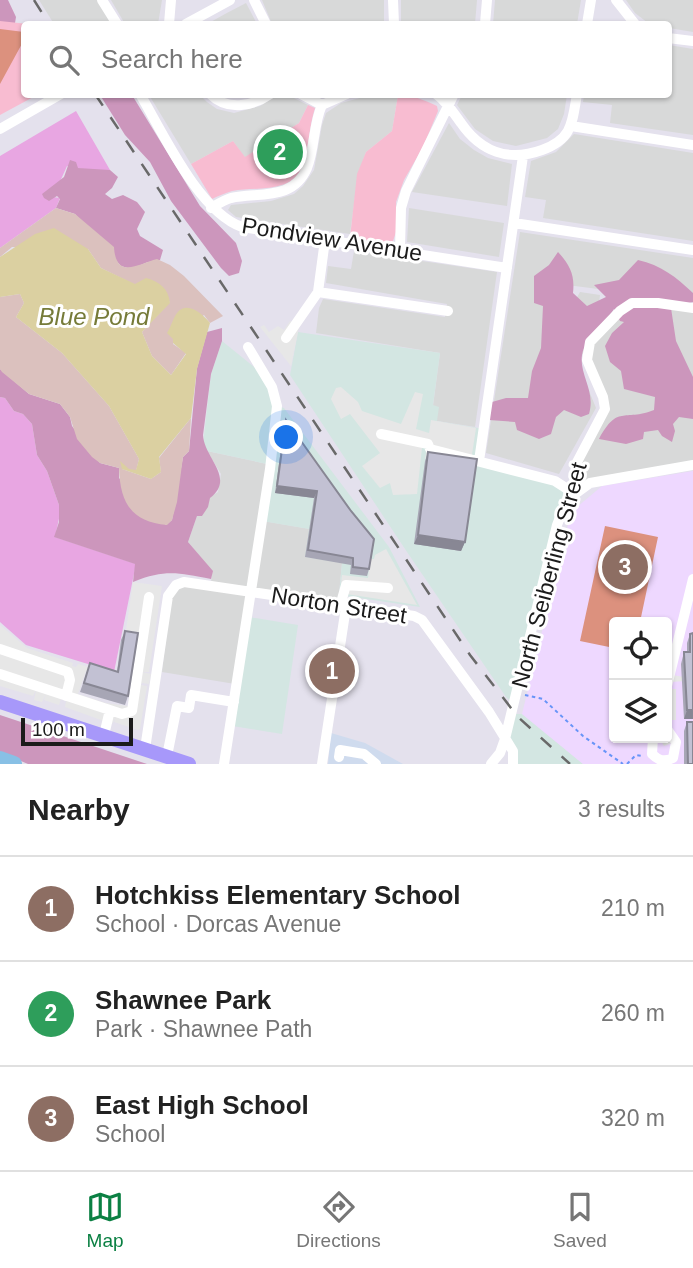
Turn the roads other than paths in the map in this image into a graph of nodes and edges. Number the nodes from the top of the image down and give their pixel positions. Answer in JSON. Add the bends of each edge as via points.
{"nodes":[{"id":1,"x":102,"y":0,"type":"edge"},
{"id":2,"x":171,"y":0,"type":"edge"},
{"id":3,"x":229,"y":0,"type":"edge"},
{"id":4,"x":254,"y":0,"type":"edge"},
{"id":5,"x":393,"y":0,"type":"edge"},
{"id":6,"x":487,"y":0,"type":"edge"},
{"id":7,"x":591,"y":0,"type":"edge"},
{"id":8,"x":617,"y":0,"type":"edge"},
{"id":9,"x":115,"y":21,"type":"edge"},
{"id":10,"x":169,"y":21,"type":"edge"},
{"id":11,"x":191,"y":21,"type":"edge"},
{"id":12,"x":264,"y":21,"type":"edge"},
{"id":13,"x":394,"y":21,"type":"edge"},
{"id":14,"x":485,"y":21,"type":"edge"},
{"id":15,"x":588,"y":21,"type":"edge"},
{"id":16,"x":633,"y":21,"type":"edge"},
{"id":17,"x":672,"y":38,"type":"edge"},
{"id":18,"x":693,"y":41,"type":"edge"},
{"id":19,"x":54,"y":98,"type":"edge"},
{"id":20,"x":142,"y":98,"type":"edge"},
{"id":21,"x":214,"y":98,"type":"edge"},
{"id":22,"x":259,"y":98,"type":"edge"},
{"id":23,"x":309,"y":98,"type":"edge"},
{"id":24,"x":338,"y":98,"type":"edge"},
{"id":25,"x":576,"y":98,"type":"edge"},
{"id":26,"x":451,"y":100,"type":"edge"},
{"id":27,"x":322,"y":105,"type":"junction"},
{"id":28,"x":571,"y":126,"type":"junction"},
{"id":29,"x":0,"y":129,"type":"edge"},
{"id":30,"x":693,"y":145,"type":"edge"},
{"id":31,"x":523,"y":156,"type":"junction"},
{"id":32,"x":211,"y":208,"type":"junction"},
{"id":33,"x":514,"y":223,"type":"junction"},
{"id":34,"x":325,"y":240,"type":"junction"},
{"id":35,"x":400,"y":250,"type":"junction"},
{"id":36,"x":693,"y":250,"type":"edge"},
{"id":37,"x":507,"y":268,"type":"junction"},
{"id":38,"x":318,"y":292,"type":"junction"},
{"id":39,"x":693,"y":307,"type":"edge"},
{"id":40,"x":448,"y":311,"type":"dead end"},
{"id":41,"x":286,"y":338,"type":"dead end"},
{"id":42,"x":248,"y":347,"type":"dead end"},
{"id":43,"x":381,"y":435,"type":"dead end"},
{"id":44,"x":479,"y":460,"type":"junction"},
{"id":45,"x":693,"y":465,"type":"edge"},
{"id":46,"x":575,"y":494,"type":"junction"},
{"id":47,"x":693,"y":579,"type":"edge"},
{"id":48,"x":388,"y":588,"type":"dead end"},
{"id":49,"x":251,"y":592,"type":"junction"},
{"id":50,"x":149,"y":597,"type":"dead end"},
{"id":51,"x":343,"y":606,"type":"junction"},
{"id":52,"x":0,"y":649,"type":"edge"},
{"id":53,"x":0,"y":674,"type":"edge"},
{"id":54,"x":668,"y":680,"type":"edge"},
{"id":55,"x":66,"y":696,"type":"junction"},
{"id":56,"x":0,"y":702,"type":"edge"},
{"id":57,"x":234,"y":702,"type":"junction"},
{"id":58,"x":110,"y":710,"type":"junction"},
{"id":59,"x":104,"y":736,"type":"junction"},
{"id":60,"x":672,"y":736,"type":"edge"},
{"id":61,"x":505,"y":739,"type":"junction"},
{"id":62,"x":653,"y":743,"type":"edge"},
{"id":63,"x":145,"y":749,"type":"junction"},
{"id":64,"x":167,"y":756,"type":"junction"},
{"id":65,"x":339,"y":757,"type":"dead end"},
{"id":66,"x":0,"y":759,"type":"edge"},
{"id":67,"x":516,"y":763,"type":"edge"},
{"id":68,"x":13,"y":764,"type":"edge"},
{"id":69,"x":189,"y":764,"type":"edge"},
{"id":70,"x":224,"y":764,"type":"edge"},
{"id":71,"x":322,"y":764,"type":"edge"},
{"id":72,"x":376,"y":764,"type":"edge"},
{"id":73,"x":491,"y":764,"type":"edge"}],
"edges":[{"from":1,"to":9,"type":"street"},
{"from":2,"to":10,"type":"street"},
{"from":3,"to":11,"type":"street"},
{"from":4,"to":12,"type":"street"},
{"from":5,"to":13,"type":"street"},
{"from":6,"to":14,"type":"street"},
{"from":7,"to":15,"type":"street"},
{"from":8,"to":16,"type":"street"},
{"from":17,"to":18,"type":"street"},
{"from":19,"to":29,"type":"street"},
{"from":20,"to":32,"type":"street","name":"Pondview Avenue"},
{"from":21,"to":22,"type":"street","via":[[237,106]]},
{"from":23,"to":27,"type":"street"},
{"from":24,"to":27,"type":"street"},
{"from":25,"to":28,"type":"street"},
{"from":26,"to":31,"type":"street","via":[[462,126],[483,146],[499,154]]},
{"from":26,"to":35,"type":"street","via":[[406,191]]},
{"from":27,"to":32,"type":"street","via":[[307,166],[296,183],[278,194],[231,198]]},
{"from":28,"to":30,"type":"street"},
{"from":28,"to":31,"type":"street","via":[[557,143]]},
{"from":31,"to":33,"type":"street"},
{"from":32,"to":34,"type":"street","name":"Pondview Avenue","via":[[242,227]]},
{"from":33,"to":36,"type":"street"},
{"from":33,"to":37,"type":"street"},
{"from":34,"to":35,"type":"street","name":"Pondview Avenue"},
{"from":34,"to":38,"type":"street"},
{"from":35,"to":37,"type":"street","name":"Pondview Avenue"},
{"from":37,"to":44,"type":"street"},
{"from":38,"to":40,"type":"street"},
{"from":38,"to":41,"type":"street"},
{"from":39,"to":46,"type":"street","name":"North Seiberling Street","via":[[632,303],[590,342],[587,360],[605,409],[576,464]]},
{"from":42,"to":49,"type":"street","via":[[272,387],[277,406]]},
{"from":43,"to":44,"type":"street"},
{"from":44,"to":46,"type":"street","via":[[555,481]]},
{"from":45,"to":46,"type":"street","via":[[590,483]]},
{"from":46,"to":61,"type":"street","name":"North Seiberling Street","via":[[557,525]]},
{"from":47,"to":54,"type":"street"},
{"from":48,"to":51,"type":"street","via":[[346,585]]},
{"from":49,"to":51,"type":"street","name":"Norton Street"},
{"from":49,"to":57,"type":"street"},
{"from":49,"to":63,"type":"street","name":"Norton Street","via":[[184,582],[171,590]]},
{"from":50,"to":58,"type":"street","via":[[132,711]]},
{"from":51,"to":61,"type":"street","name":"Norton Street","via":[[422,620]]},
{"from":51,"to":71,"type":"street"},
{"from":52,"to":55,"type":"street","via":[[68,672]]},
{"from":53,"to":55,"type":"street"},
{"from":55,"to":58,"type":"street"},
{"from":56,"to":59,"type":"main road"},
{"from":57,"to":64,"type":"street","via":[[191,695],[188,708],[177,706]]},
{"from":57,"to":70,"type":"street"},
{"from":58,"to":59,"type":"street"},
{"from":59,"to":63,"type":"main road"},
{"from":60,"to":62,"type":"street","via":[[676,742],[673,758],[666,761],[652,754]]},
{"from":61,"to":67,"type":"street","name":"Norton Street"},
{"from":61,"to":73,"type":"street","name":"North Seiberling Street"},
{"from":63,"to":64,"type":"main road"},
{"from":64,"to":69,"type":"main road"},
{"from":65,"to":72,"type":"street","via":[[340,750],[364,754]]},
{"from":66,"to":68,"type":"highway"}]}
